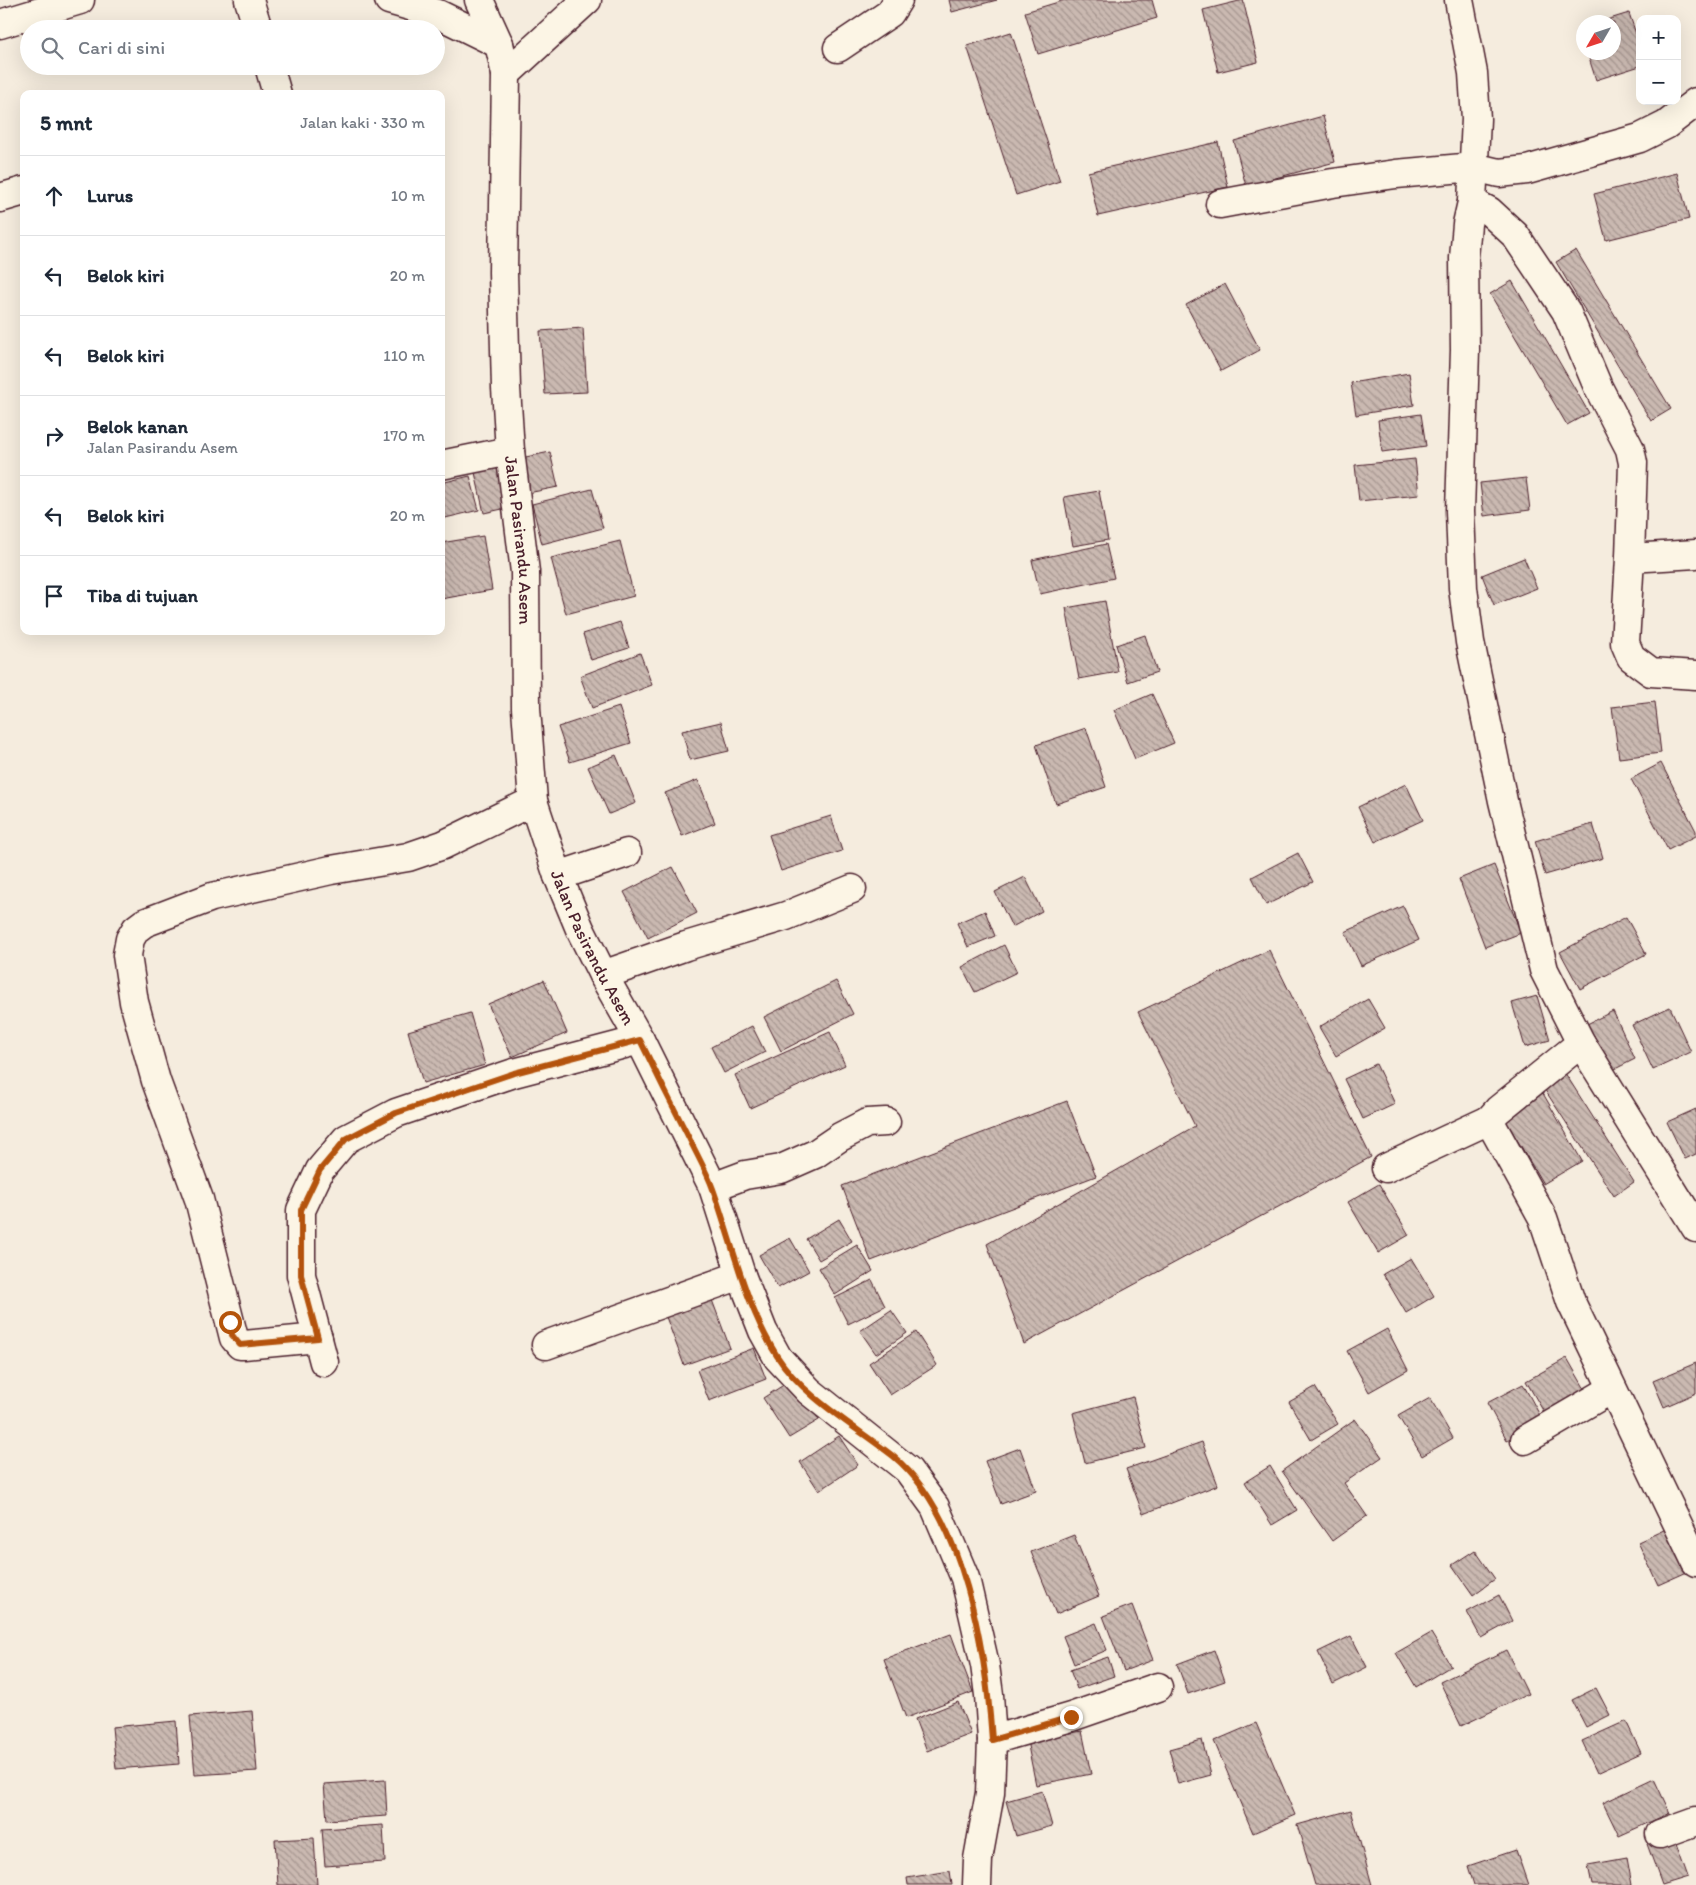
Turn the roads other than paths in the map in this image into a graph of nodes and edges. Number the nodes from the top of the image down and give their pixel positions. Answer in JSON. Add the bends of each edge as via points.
{"nodes":[{"id":1,"x":80,"y":0,"type":"edge"},
{"id":2,"x":249,"y":0,"type":"edge"},
{"id":3,"x":389,"y":0,"type":"edge"},
{"id":4,"x":479,"y":0,"type":"edge"},
{"id":5,"x":587,"y":0,"type":"edge"},
{"id":6,"x":898,"y":0,"type":"edge"},
{"id":7,"x":1459,"y":0,"type":"edge"},
{"id":8,"x":37,"y":6,"type":"edge"},
{"id":9,"x":435,"y":7,"type":"edge"},
{"id":10,"x":255,"y":20,"type":"edge"},
{"id":11,"x":0,"y":24,"type":"edge"},
{"id":12,"x":498,"y":44,"type":"junction"},
{"id":13,"x":838,"y":48,"type":"dead end"},
{"id":14,"x":506,"y":74,"type":"junction"},
{"id":15,"x":272,"y":75,"type":"edge"},
{"id":16,"x":276,"y":90,"type":"edge"},
{"id":17,"x":1696,"y":102,"type":"edge"},
{"id":18,"x":1474,"y":167,"type":"junction"},
{"id":19,"x":20,"y":192,"type":"edge"},
{"id":20,"x":0,"y":198,"type":"edge"},
{"id":21,"x":1472,"y":202,"type":"junction"},
{"id":22,"x":1220,"y":204,"type":"dead end"},
{"id":23,"x":510,"y":451,"type":"junction"},
{"id":24,"x":445,"y":464,"type":"edge"},
{"id":25,"x":1696,"y":554,"type":"edge"},
{"id":26,"x":1630,"y":558,"type":"junction"},
{"id":27,"x":1696,"y":675,"type":"edge"},
{"id":28,"x":533,"y":801,"type":"junction"},
{"id":29,"x":627,"y":853,"type":"dead end"},
{"id":30,"x":558,"y":876,"type":"junction"},
{"id":31,"x":852,"y":889,"type":"dead end"},
{"id":32,"x":603,"y":975,"type":"junction"},
{"id":33,"x":640,"y":1040,"type":"junction"},
{"id":34,"x":1580,"y":1043,"type":"junction"},
{"id":35,"x":1489,"y":1120,"type":"junction"},
{"id":36,"x":886,"y":1122,"type":"dead end"},
{"id":37,"x":1386,"y":1168,"type":"dead end"},
{"id":38,"x":713,"y":1187,"type":"junction"},
{"id":39,"x":1692,"y":1212,"type":"edge"},
{"id":40,"x":740,"y":1275,"type":"junction"},
{"id":41,"x":546,"y":1345,"type":"dead end"},
{"id":42,"x":1612,"y":1389,"type":"junction"},
{"id":43,"x":1525,"y":1440,"type":"dead end"},
{"id":44,"x":1696,"y":1562,"type":"edge"},
{"id":45,"x":1158,"y":1687,"type":"dead end"},
{"id":46,"x":992,"y":1740,"type":"junction"},
{"id":47,"x":1696,"y":1821,"type":"edge"},
{"id":48,"x":1660,"y":1834,"type":"dead end"},
{"id":49,"x":977,"y":1885,"type":"edge"}],
"edges":[{"from":1,"to":8,"type":"street"},
{"from":2,"to":10,"type":"street"},
{"from":3,"to":9,"type":"street"},
{"from":4,"to":12,"type":"street","name":"Jalan Pasirandu Asem"},
{"from":5,"to":14,"type":"street"},
{"from":6,"to":13,"type":"street","via":[[890,13]]},
{"from":7,"to":18,"type":"street","via":[[1473,73],[1476,119]]},
{"from":8,"to":11,"type":"street"},
{"from":9,"to":12,"type":"street"},
{"from":12,"to":14,"type":"street","name":"Jalan Pasirandu Asem"},
{"from":14,"to":23,"type":"street","name":"Jalan Pasirandu Asem","via":[[504,272]]},
{"from":15,"to":16,"type":"street"},
{"from":17,"to":18,"type":"street","via":[[1666,126],[1640,138],[1527,170],[1499,173]]},
{"from":18,"to":21,"type":"street"},
{"from":18,"to":22,"type":"street","via":[[1332,183]]},
{"from":19,"to":20,"type":"street"},
{"from":21,"to":26,"type":"street","via":[[1489,210],[1515,235],[1566,311],[1598,387],[1630,450],[1633,463]]},
{"from":21,"to":34,"type":"street","via":[[1464,258],[1460,511],[1463,588],[1470,642],[1503,801],[1544,970]]},
{"from":23,"to":24,"type":"street"},
{"from":23,"to":28,"type":"street","name":"Jalan Pasirandu Asem","via":[[525,572],[526,708]]},
{"from":25,"to":26,"type":"street"},
{"from":26,"to":27,"type":"street","via":[[1625,644],[1631,657],[1651,672]]},
{"from":28,"to":30,"type":"street","name":"Jalan Pasirandu Asem"},
{"from":28,"to":33,"type":"street","via":[[443,845],[408,857],[331,870],[212,897],[136,929],[127,955],[134,1002],[156,1081],[199,1198],[234,1338],[244,1346],[321,1350],[301,1275],[301,1210],[320,1170],[346,1139],[396,1113],[514,1073]]},
{"from":29,"to":30,"type":"street"},
{"from":30,"to":32,"type":"street","name":"Jalan Pasirandu Asem"},
{"from":31,"to":32,"type":"street","via":[[786,916]]},
{"from":32,"to":33,"type":"street","name":"Jalan Pasirandu Asem"},
{"from":33,"to":38,"type":"street","name":"Jalan Pasirandu Asem"},
{"from":34,"to":35,"type":"street"},
{"from":34,"to":39,"type":"street"},
{"from":35,"to":37,"type":"street"},
{"from":35,"to":42,"type":"street","via":[[1544,1218],[1571,1302]]},
{"from":36,"to":38,"type":"street","via":[[867,1123],[815,1154],[781,1169],[745,1175]]},
{"from":38,"to":40,"type":"street","name":"Jalan Pasirandu Asem"},
{"from":40,"to":41,"type":"street"},
{"from":40,"to":46,"type":"street","name":"Jalan Pasirandu Asem","via":[[778,1358],[809,1391],[908,1470],[935,1507],[965,1578],[985,1665]]},
{"from":42,"to":43,"type":"street"},
{"from":42,"to":44,"type":"street"},
{"from":45,"to":46,"type":"street"},
{"from":46,"to":49,"type":"street","name":"Jalan Pasirandu Asem","via":[[990,1793],[979,1852]]},
{"from":47,"to":48,"type":"street"}]}
